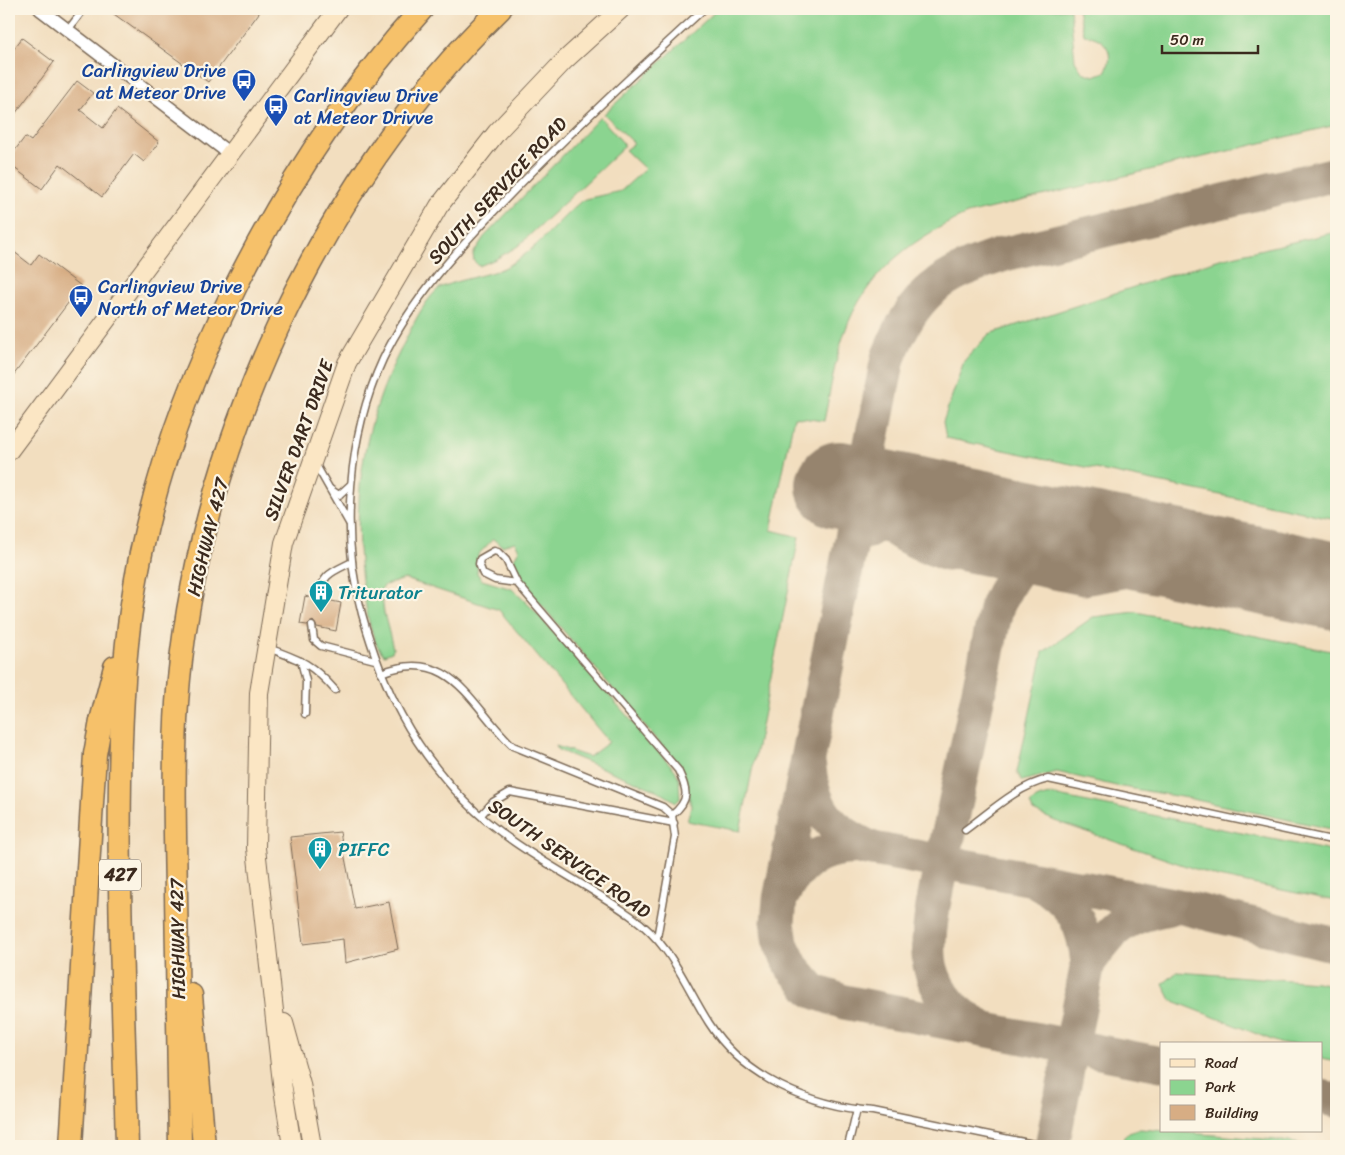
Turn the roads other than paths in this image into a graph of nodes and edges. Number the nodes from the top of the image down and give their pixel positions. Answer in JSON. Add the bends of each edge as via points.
{"nodes":[{"id":1,"x":40,"y":9,"type":"edge"},
{"id":2,"x":84,"y":9,"type":"edge"},
{"id":3,"x":338,"y":9,"type":"edge"},
{"id":4,"x":422,"y":9,"type":"edge"},
{"id":5,"x":500,"y":9,"type":"edge"},
{"id":6,"x":621,"y":9,"type":"edge"},
{"id":7,"x":704,"y":9,"type":"edge"},
{"id":8,"x":68,"y":30,"type":"junction"},
{"id":9,"x":230,"y":154,"type":"junction"},
{"id":10,"x":9,"y":451,"type":"edge"},
{"id":11,"x":313,"y":460,"type":"junction"},
{"id":12,"x":326,"y":485,"type":"junction"},
{"id":13,"x":350,"y":485,"type":"junction"},
{"id":14,"x":350,"y":524,"type":"junction"},
{"id":15,"x":352,"y":562,"type":"junction"},
{"id":16,"x":517,"y":583,"type":"junction"},
{"id":17,"x":317,"y":598,"type":"dead end"},
{"id":18,"x":132,"y":603,"type":"junction"},
{"id":19,"x":312,"y":626,"type":"dead end"},
{"id":20,"x":266,"y":648,"type":"junction"},
{"id":21,"x":375,"y":660,"type":"junction"},
{"id":22,"x":301,"y":661,"type":"junction"},
{"id":23,"x":381,"y":673,"type":"junction"},
{"id":24,"x":335,"y":690,"type":"dead end"},
{"id":25,"x":306,"y":714,"type":"dead end"},
{"id":26,"x":481,"y":815,"type":"junction"},
{"id":27,"x":672,"y":815,"type":"junction"},
{"id":28,"x":175,"y":822,"type":"junction"},
{"id":29,"x":674,"y":823,"type":"junction"},
{"id":30,"x":965,"y":830,"type":"dead end"},
{"id":31,"x":1336,"y":841,"type":"edge"},
{"id":32,"x":657,"y":938,"type":"junction"},
{"id":33,"x":272,"y":977,"type":"junction"},
{"id":34,"x":857,"y":1109,"type":"junction"},
{"id":35,"x":71,"y":1146,"type":"edge"},
{"id":36,"x":127,"y":1146,"type":"edge"},
{"id":37,"x":180,"y":1146,"type":"edge"},
{"id":38,"x":204,"y":1146,"type":"edge"},
{"id":39,"x":292,"y":1146,"type":"edge"},
{"id":40,"x":312,"y":1146,"type":"edge"},
{"id":41,"x":848,"y":1146,"type":"edge"},
{"id":42,"x":1043,"y":1146,"type":"edge"}],
"edges":[{"from":1,"to":8,"type":"street"},
{"from":2,"to":8,"type":"lane"},
{"from":3,"to":9,"type":"street"},
{"from":4,"to":18,"type":"highway","number":"427","via":[[373,70],[308,161],[250,259],[222,315],[164,464]]},
{"from":5,"to":28,"type":"highway","name":"HIGHWAY 427","via":[[450,61],[363,177],[299,284],[260,368],[222,475],[190,609],[177,704]]},
{"from":6,"to":11,"type":"street","name":"SILVER DART DRIVE","via":[[565,60],[497,132],[439,206],[348,363]]},
{"from":7,"to":13,"type":"lane","name":"SOUTH SERVICE ROAD","via":[[530,173],[455,251],[415,304],[383,360],[362,420]]},
{"from":8,"to":9,"type":"street"},
{"from":9,"to":10,"type":"street"},
{"from":11,"to":12,"type":"lane","name":"SOUTH SERVICE ROAD"},
{"from":11,"to":20,"type":"street","name":"SILVER DART DRIVE","via":[[284,543]]},
{"from":12,"to":13,"type":"lane","via":[[339,495]]},
{"from":12,"to":14,"type":"lane","name":"SOUTH SERVICE ROAD"},
{"from":13,"to":14,"type":"lane","name":"SOUTH SERVICE ROAD"},
{"from":14,"to":15,"type":"lane","name":"SOUTH SERVICE ROAD"},
{"from":15,"to":17,"type":"lane","via":[[322,582]]},
{"from":15,"to":21,"type":"lane","name":"SOUTH SERVICE ROAD","via":[[357,596]]},
{"from":16,"to":16,"type":"lane","via":[[506,560],[498,552],[489,552],[480,559],[484,574],[495,580]]},
{"from":16,"to":27,"type":"lane","via":[[678,770],[686,792],[682,807]]},
{"from":18,"to":35,"type":"highway","via":[[95,754]]},
{"from":18,"to":36,"type":"highway","number":"427","via":[[124,681],[119,822]]},
{"from":19,"to":21,"type":"lane","via":[[314,640],[321,646]]},
{"from":20,"to":22,"type":"lane"},
{"from":20,"to":33,"type":"street","name":"SILVER DART DRIVE","via":[[259,693],[256,848]]},
{"from":21,"to":23,"type":"lane","name":"SOUTH SERVICE ROAD"},
{"from":22,"to":24,"type":"lane","via":[[318,670]]},
{"from":22,"to":25,"type":"lane","via":[[306,681]]},
{"from":23,"to":26,"type":"lane","name":"SOUTH SERVICE ROAD","via":[[404,722],[435,766]]},
{"from":23,"to":27,"type":"lane","via":[[400,665],[433,668],[454,679],[514,746],[646,799]]},
{"from":26,"to":29,"type":"lane","via":[[493,802],[510,792]]},
{"from":26,"to":32,"type":"lane","name":"SOUTH SERVICE ROAD","via":[[500,831],[633,917]]},
{"from":27,"to":29,"type":"lane"},
{"from":28,"to":37,"type":"highway","name":"HIGHWAY 427"},
{"from":28,"to":38,"type":"highway"},
{"from":29,"to":32,"type":"lane"},
{"from":30,"to":31,"type":"lane","via":[[1033,782],[1048,779]]},
{"from":32,"to":34,"type":"lane","name":"SOUTH SERVICE ROAD","via":[[677,965],[709,1024],[726,1048],[748,1067],[779,1086]]},
{"from":33,"to":39,"type":"street","name":"SILVER DART DRIVE","via":[[282,1083]]},
{"from":33,"to":40,"type":"street","name":"SILVER DART DRIVE","via":[[301,1084]]},
{"from":34,"to":41,"type":"lane"},
{"from":34,"to":42,"type":"lane","name":"SOUTH SERVICE ROAD"}]}
